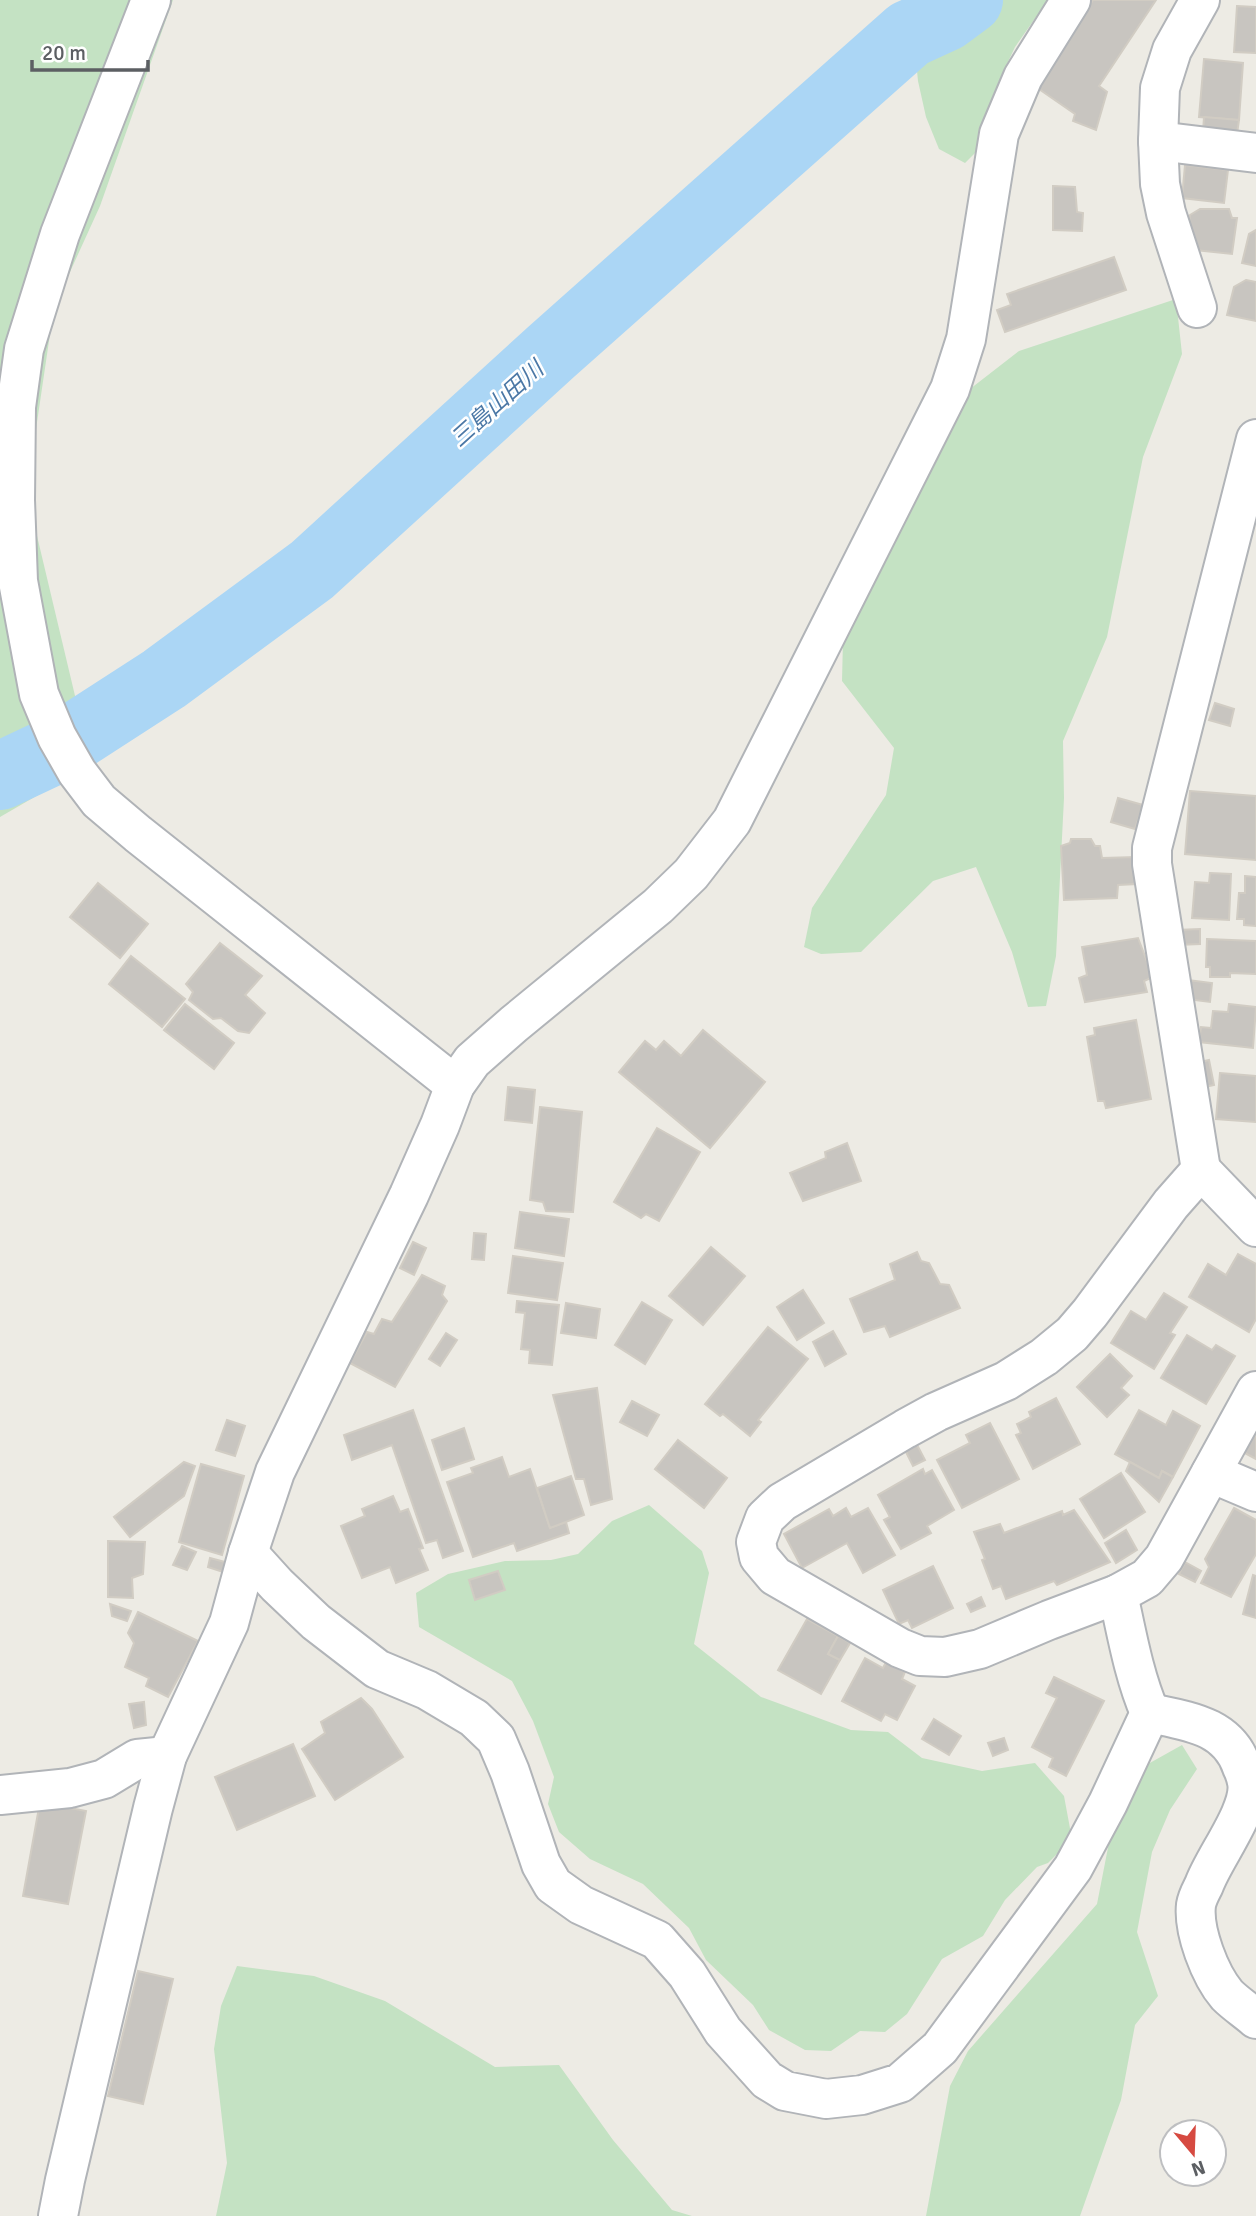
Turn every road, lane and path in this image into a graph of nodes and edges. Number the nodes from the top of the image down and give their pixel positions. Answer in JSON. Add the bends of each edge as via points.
{"nodes":[{"id":1,"x":151,"y":0,"type":"edge"},
{"id":2,"x":1071,"y":0,"type":"edge"},
{"id":3,"x":1200,"y":0,"type":"edge"},
{"id":4,"x":1158,"y":141,"type":"junction"},
{"id":5,"x":1256,"y":153,"type":"edge"},
{"id":6,"x":1197,"y":308,"type":"dead end"},
{"id":7,"x":1256,"y":439,"type":"edge"},
{"id":8,"x":455,"y":1085,"type":"junction"},
{"id":9,"x":1200,"y":1170,"type":"junction"},
{"id":10,"x":1256,"y":1227,"type":"edge"},
{"id":11,"x":1256,"y":1391,"type":"edge"},
{"id":12,"x":1212,"y":1473,"type":"junction"},
{"id":13,"x":1256,"y":1492,"type":"edge"},
{"id":14,"x":248,"y":1553,"type":"junction"},
{"id":15,"x":1118,"y":1594,"type":"junction"},
{"id":16,"x":1150,"y":1713,"type":"junction"},
{"id":17,"x":167,"y":1756,"type":"junction"},
{"id":18,"x":0,"y":1795,"type":"edge"},
{"id":19,"x":1256,"y":2019,"type":"edge"},
{"id":20,"x":58,"y":2216,"type":"edge"}],
"edges":[{"from":1,"to":8,"type":"street","via":[[60,234],[24,349],[16,407],[18,582],[39,694],[57,737],[99,801]]},
{"from":2,"to":8,"type":"street","via":[[1023,77],[999,134],[966,339],[950,389],[732,821],[691,874],[658,906],[506,1031],[472,1061]]},
{"from":3,"to":4,"type":"street","via":[[1171,50],[1160,88]]},
{"from":4,"to":5,"type":"street"},
{"from":4,"to":6,"type":"street","via":[[1166,213]]},
{"from":7,"to":9,"type":"street","via":[[1152,848]]},
{"from":8,"to":14,"type":"street","via":[[409,1195],[275,1472]]},
{"from":9,"to":10,"type":"street"},
{"from":9,"to":15,"type":"street","via":[[1072,1334],[1006,1381],[915,1423],[782,1502],[765,1518],[756,1542],[759,1557],[775,1576],[920,1656],[945,1657],[980,1649]]},
{"from":11,"to":12,"type":"street"},
{"from":12,"to":13,"type":"street"},
{"from":12,"to":15,"type":"street","via":[[1164,1559],[1147,1578]]},
{"from":14,"to":16,"type":"street","via":[[316,1622],[377,1669],[474,1718],[496,1739],[541,1864],[553,1885],[581,1905],[657,1940],[687,1975],[723,2031],[767,2080],[785,2091],[826,2099],[862,2095],[900,2083],[940,2048],[1073,1868]]},
{"from":14,"to":17,"type":"street","via":[[229,1623]]},
{"from":15,"to":16,"type":"street","via":[[1132,1660]]},
{"from":16,"to":19,"type":"street","via":[[1215,1731],[1239,1758],[1248,1783],[1245,1807],[1196,1904],[1200,1939],[1212,1969],[1227,1994]]},
{"from":17,"to":18,"type":"street","via":[[137,1759],[104,1779],[70,1788]]},
{"from":17,"to":20,"type":"street"}]}
